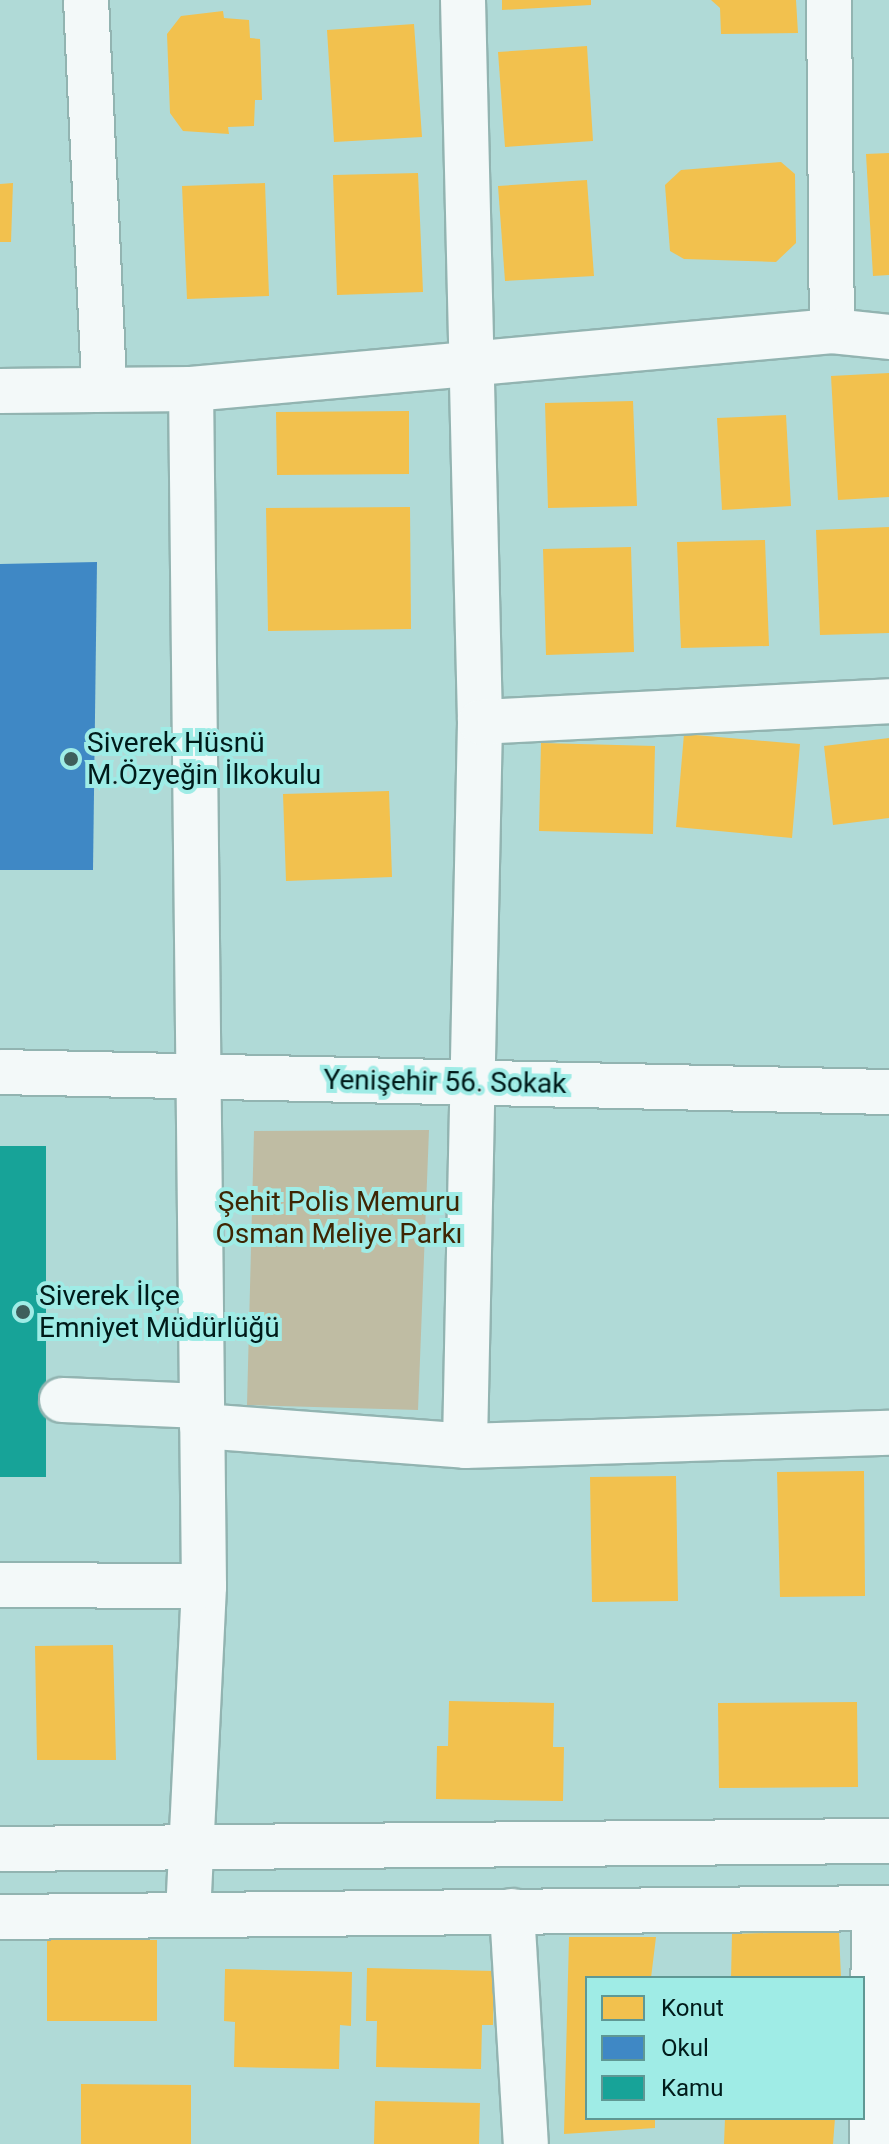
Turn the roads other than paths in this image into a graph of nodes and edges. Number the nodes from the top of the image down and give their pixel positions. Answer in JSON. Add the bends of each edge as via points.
{"nodes":[{"id":1,"x":86,"y":0,"type":"edge"},
{"id":2,"x":463,"y":0,"type":"edge"},
{"id":3,"x":829,"y":0,"type":"edge"},
{"id":4,"x":832,"y":331,"type":"junction"},
{"id":5,"x":889,"y":337,"type":"edge"},
{"id":6,"x":472,"y":359,"type":"junction"},
{"id":7,"x":104,"y":388,"type":"junction"},
{"id":8,"x":191,"y":389,"type":"junction"},
{"id":9,"x":0,"y":391,"type":"edge"},
{"id":10,"x":889,"y":701,"type":"edge"},
{"id":11,"x":480,"y":722,"type":"junction"},
{"id":12,"x":0,"y":1072,"type":"edge"},
{"id":13,"x":198,"y":1077,"type":"junction"},
{"id":14,"x":469,"y":1083,"type":"junction"},
{"id":15,"x":889,"y":1092,"type":"edge"},
{"id":16,"x":62,"y":1400,"type":"dead end"},
{"id":17,"x":202,"y":1416,"type":"junction"},
{"id":18,"x":889,"y":1433,"type":"edge"},
{"id":19,"x":465,"y":1446,"type":"junction"},
{"id":20,"x":0,"y":1585,"type":"edge"},
{"id":21,"x":204,"y":1586,"type":"junction"},
{"id":22,"x":889,"y":1841,"type":"edge"},
{"id":23,"x":0,"y":1849,"type":"edge"},
{"id":24,"x":191,"y":1850,"type":"junction"},
{"id":25,"x":882,"y":1908,"type":"edge"},
{"id":26,"x":512,"y":1911,"type":"junction"},
{"id":27,"x":188,"y":1914,"type":"junction"},
{"id":28,"x":0,"y":1917,"type":"edge"},
{"id":29,"x":526,"y":2144,"type":"edge"},
{"id":30,"x":872,"y":2144,"type":"edge"}],
"edges":[{"from":1,"to":7,"type":"street"},
{"from":2,"to":6,"type":"street"},
{"from":3,"to":4,"type":"street"},
{"from":4,"to":5,"type":"street"},
{"from":4,"to":6,"type":"street"},
{"from":6,"to":8,"type":"street"},
{"from":6,"to":11,"type":"street"},
{"from":7,"to":8,"type":"street"},
{"from":7,"to":9,"type":"street"},
{"from":8,"to":13,"type":"street"},
{"from":10,"to":11,"type":"street"},
{"from":11,"to":14,"type":"street"},
{"from":12,"to":13,"type":"street","name":"Yenişehir 56. Sokak"},
{"from":13,"to":14,"type":"street","name":"Yenişehir 56. Sokak"},
{"from":13,"to":17,"type":"street"},
{"from":14,"to":15,"type":"street","name":"Yenişehir 56. Sokak"},
{"from":14,"to":19,"type":"street"},
{"from":16,"to":17,"type":"street"},
{"from":17,"to":19,"type":"street"},
{"from":17,"to":21,"type":"street"},
{"from":18,"to":19,"type":"street"},
{"from":20,"to":21,"type":"street"},
{"from":21,"to":24,"type":"street"},
{"from":22,"to":24,"type":"street"},
{"from":23,"to":24,"type":"street"},
{"from":24,"to":27,"type":"street"},
{"from":25,"to":26,"type":"street"},
{"from":25,"to":30,"type":"street"},
{"from":26,"to":27,"type":"street"},
{"from":26,"to":29,"type":"street"},
{"from":27,"to":28,"type":"street"}]}
